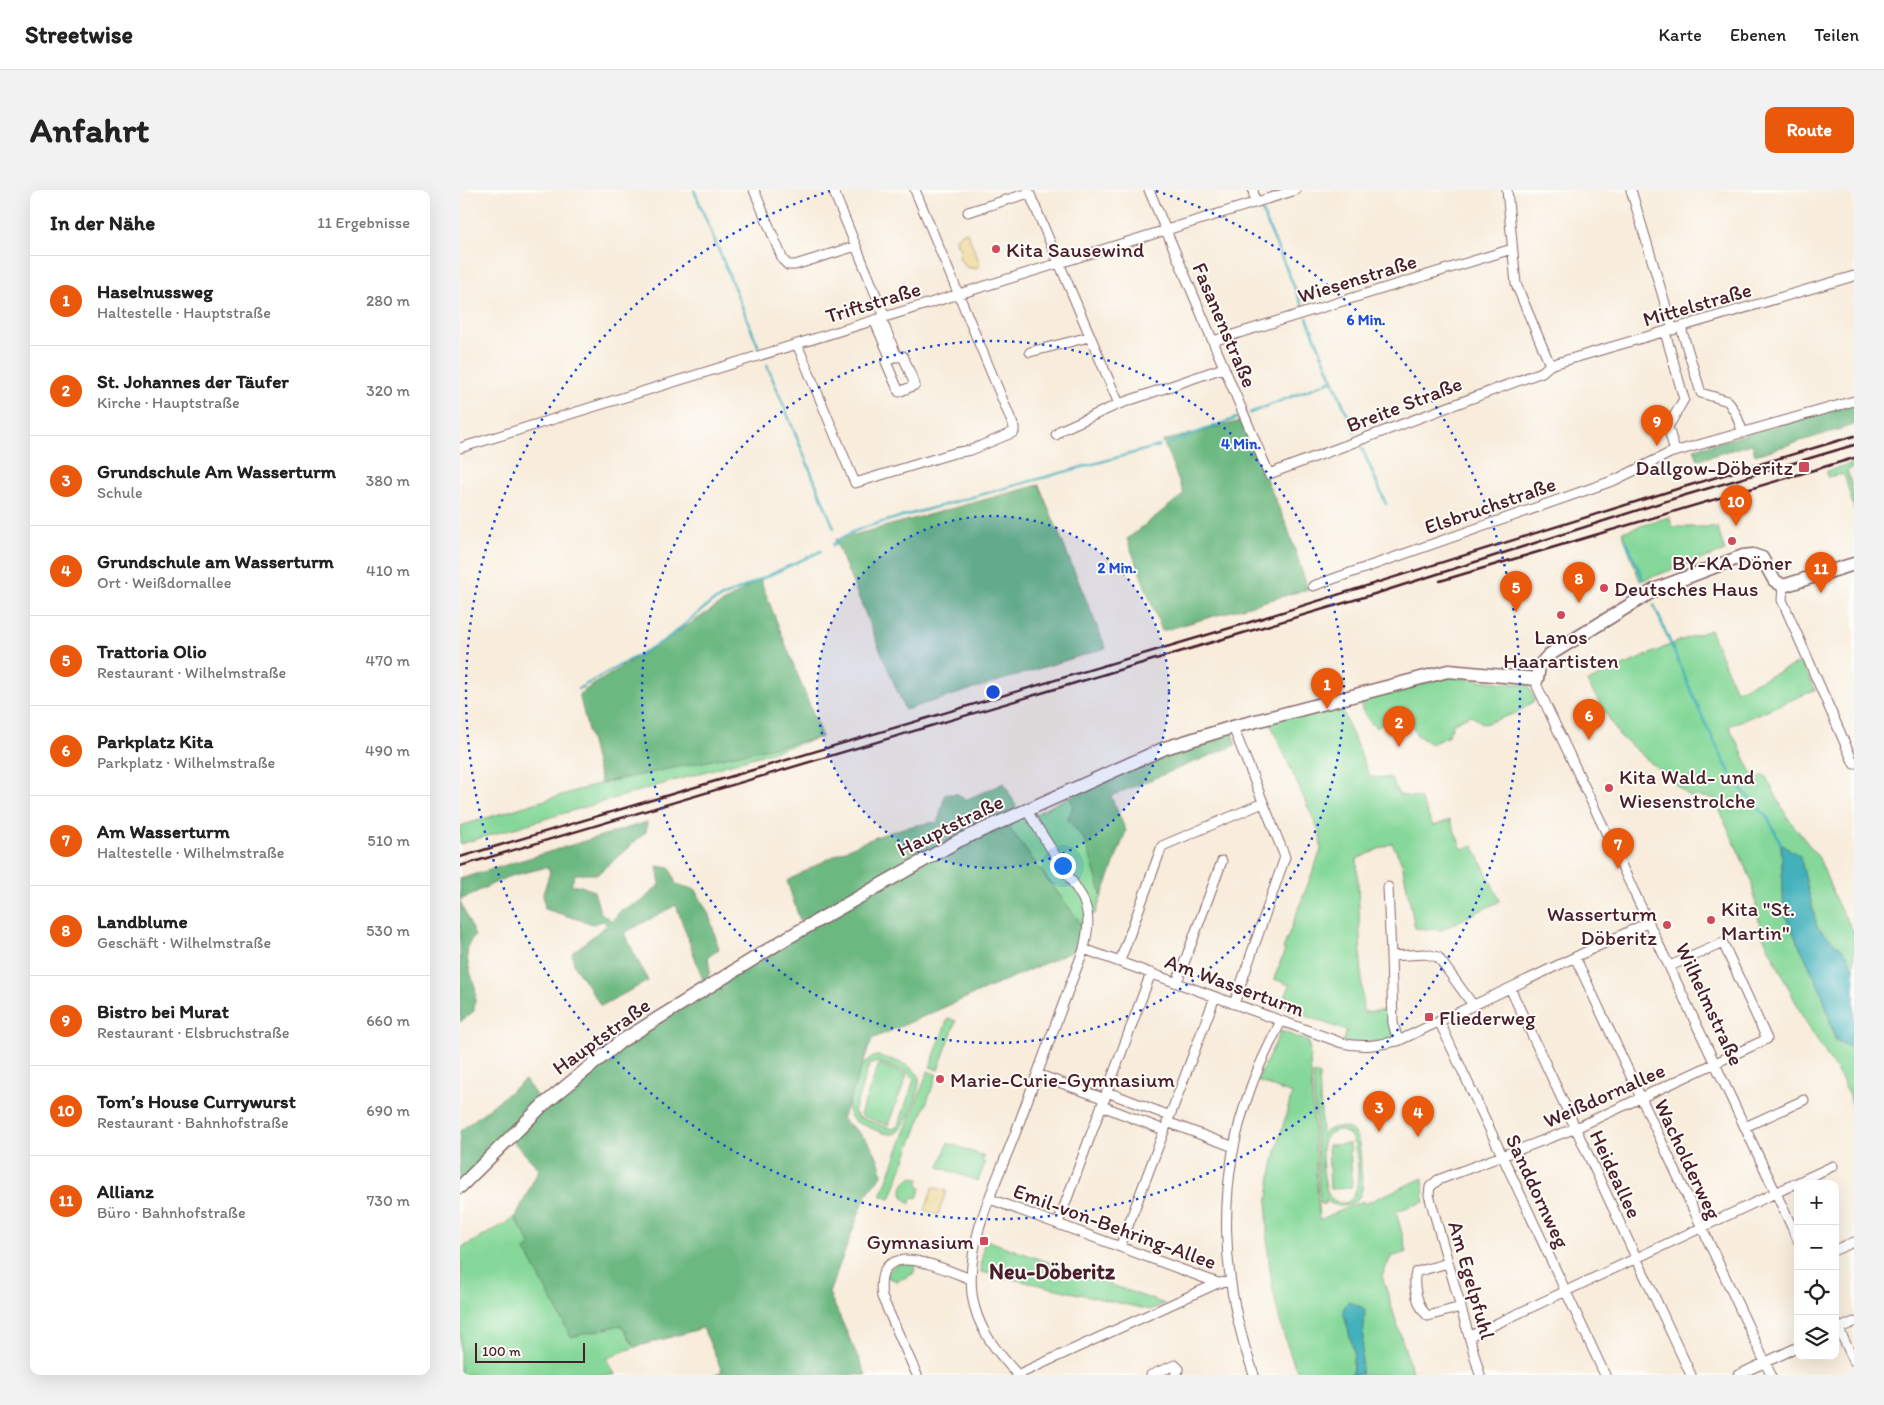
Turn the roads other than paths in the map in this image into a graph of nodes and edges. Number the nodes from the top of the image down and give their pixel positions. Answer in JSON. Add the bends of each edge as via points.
{"nodes":[{"id":1,"x":754,"y":190,"type":"edge"},
{"id":2,"x":833,"y":190,"type":"edge"},
{"id":3,"x":915,"y":190,"type":"edge"},
{"id":4,"x":1149,"y":190,"type":"edge"},
{"id":5,"x":1253,"y":190,"type":"edge"},
{"id":6,"x":1296,"y":190,"type":"edge"},
{"id":7,"x":1507,"y":190,"type":"edge"},
{"id":8,"x":1631,"y":190,"type":"edge"},
{"id":9,"x":1029,"y":192,"type":"edge"},
{"id":10,"x":1254,"y":203,"type":"junction"},
{"id":11,"x":968,"y":212,"type":"dead end"},
{"id":12,"x":1166,"y":231,"type":"junction"},
{"id":13,"x":856,"y":246,"type":"junction"},
{"id":14,"x":1512,"y":249,"type":"junction"},
{"id":15,"x":1059,"y":263,"type":"junction"},
{"id":16,"x":1854,"y":276,"type":"edge"},
{"id":17,"x":959,"y":294,"type":"junction"},
{"id":18,"x":880,"y":318,"type":"junction"},
{"id":19,"x":1673,"y":330,"type":"junction"},
{"id":20,"x":1089,"y":336,"type":"junction"},
{"id":21,"x":1213,"y":342,"type":"junction"},
{"id":22,"x":796,"y":344,"type":"junction"},
{"id":23,"x":1030,"y":352,"type":"dead end"},
{"id":24,"x":894,"y":358,"type":"dead end"},
{"id":25,"x":1550,"y":366,"type":"junction"},
{"id":26,"x":1223,"y":368,"type":"junction"},
{"id":27,"x":1854,"y":401,"type":"edge"},
{"id":28,"x":1119,"y":404,"type":"junction"},
{"id":29,"x":1742,"y":433,"type":"junction"},
{"id":30,"x":1056,"y":435,"type":"dead end"},
{"id":31,"x":460,"y":448,"type":"edge"},
{"id":32,"x":1675,"y":451,"type":"junction"},
{"id":33,"x":1269,"y":474,"type":"joint"},
{"id":34,"x":1854,"y":564,"type":"edge"},
{"id":35,"x":1314,"y":586,"type":"dead end"},
{"id":36,"x":1783,"y":586,"type":"junction"},
{"id":37,"x":1537,"y":679,"type":"junction"},
{"id":38,"x":1233,"y":727,"type":"junction"},
{"id":39,"x":1854,"y":764,"type":"edge"},
{"id":40,"x":1263,"y":803,"type":"junction"},
{"id":41,"x":1027,"y":811,"type":"junction"},
{"id":42,"x":1222,"y":861,"type":"dead end"},
{"id":43,"x":1388,"y":887,"type":"dead end"},
{"id":44,"x":1649,"y":922,"type":"junction"},
{"id":45,"x":1084,"y":949,"type":"junction"},
{"id":46,"x":1391,"y":956,"type":"junction"},
{"id":47,"x":1575,"y":957,"type":"junction"},
{"id":48,"x":1120,"y":961,"type":"junction"},
{"id":49,"x":1670,"y":966,"type":"junction"},
{"id":50,"x":1151,"y":973,"type":"junction"},
{"id":51,"x":1177,"y":982,"type":"junction"},
{"id":52,"x":1510,"y":988,"type":"junction"},
{"id":53,"x":1214,"y":997,"type":"junction"},
{"id":54,"x":1234,"y":1004,"type":"junction"},
{"id":55,"x":1473,"y":1005,"type":"junction"},
{"id":56,"x":1281,"y":1020,"type":"junction"},
{"id":57,"x":1439,"y":1021,"type":"junction"},
{"id":58,"x":1398,"y":1041,"type":"junction"},
{"id":59,"x":1716,"y":1063,"type":"junction"},
{"id":60,"x":1037,"y":1074,"type":"junction"},
{"id":61,"x":1105,"y":1099,"type":"junction"},
{"id":62,"x":1640,"y":1099,"type":"junction"},
{"id":63,"x":1804,"y":1100,"type":"dead end"},
{"id":64,"x":1167,"y":1122,"type":"junction"},
{"id":65,"x":1745,"y":1127,"type":"junction"},
{"id":66,"x":1576,"y":1128,"type":"junction"},
{"id":67,"x":1234,"y":1146,"type":"junction"},
{"id":68,"x":1501,"y":1156,"type":"junction"},
{"id":69,"x":1832,"y":1166,"type":"dead end"},
{"id":70,"x":460,"y":1186,"type":"edge"},
{"id":71,"x":1776,"y":1192,"type":"junction"},
{"id":72,"x":1429,"y":1195,"type":"joint"},
{"id":73,"x":990,"y":1199,"type":"junction"},
{"id":74,"x":1058,"y":1224,"type":"junction"},
{"id":75,"x":1701,"y":1227,"type":"junction"},
{"id":76,"x":1794,"y":1231,"type":"edge"},
{"id":77,"x":1854,"y":1242,"type":"edge"},
{"id":78,"x":1120,"y":1248,"type":"junction"},
{"id":79,"x":1839,"y":1248,"type":"edge"},
{"id":80,"x":1636,"y":1258,"type":"junction"},
{"id":81,"x":1448,"y":1263,"type":"junction"},
{"id":82,"x":971,"y":1278,"type":"junction"},
{"id":83,"x":1229,"y":1282,"type":"junction"},
{"id":84,"x":1218,"y":1283,"type":"junction"},
{"id":85,"x":1566,"y":1290,"type":"junction"},
{"id":86,"x":1461,"y":1307,"type":"junction"},
{"id":87,"x":1854,"y":1322,"type":"edge"},
{"id":88,"x":1839,"y":1326,"type":"edge"},
{"id":89,"x":1839,"y":1333,"type":"edge"},
{"id":90,"x":1470,"y":1336,"type":"junction"},
{"id":91,"x":1794,"y":1349,"type":"edge"},
{"id":92,"x":1854,"y":1361,"type":"edge"},
{"id":93,"x":1765,"y":1362,"type":"junction"},
{"id":94,"x":917,"y":1375,"type":"edge"},
{"id":95,"x":1017,"y":1375,"type":"edge"},
{"id":96,"x":1151,"y":1375,"type":"edge"},
{"id":97,"x":1176,"y":1375,"type":"edge"},
{"id":98,"x":1254,"y":1375,"type":"edge"},
{"id":99,"x":1480,"y":1375,"type":"edge"},
{"id":100,"x":1605,"y":1375,"type":"edge"},
{"id":101,"x":1691,"y":1375,"type":"edge"},
{"id":102,"x":1738,"y":1375,"type":"edge"},
{"id":103,"x":1771,"y":1375,"type":"edge"}],
"edges":[{"from":1,"to":13,"type":"street","via":[[788,265]]},
{"from":2,"to":13,"type":"street"},
{"from":3,"to":17,"type":"street"},
{"from":4,"to":12,"type":"street","name":"Fasanenstraße"},
{"from":5,"to":10,"type":"street"},
{"from":6,"to":10,"type":"street","name":"Triftstraße"},
{"from":7,"to":14,"type":"street"},
{"from":8,"to":19,"type":"street"},
{"from":9,"to":11,"type":"street"},
{"from":9,"to":15,"type":"street"},
{"from":10,"to":12,"type":"street","name":"Triftstraße"},
{"from":12,"to":15,"type":"street","name":"Triftstraße"},
{"from":12,"to":21,"type":"street","name":"Fasanenstraße"},
{"from":13,"to":18,"type":"street"},
{"from":14,"to":21,"type":"street","name":"Wiesenstraße"},
{"from":14,"to":25,"type":"street","via":[[1516,284]]},
{"from":15,"to":17,"type":"street","name":"Triftstraße"},
{"from":15,"to":20,"type":"street"},
{"from":16,"to":19,"type":"street","name":"Mittelstraße"},
{"from":17,"to":18,"type":"street","name":"Triftstraße"},
{"from":17,"to":22,"type":"street","via":[[1014,427],[1014,432],[970,450],[855,483]]},
{"from":18,"to":22,"type":"street","name":"Triftstraße"},
{"from":18,"to":24,"type":"street"},
{"from":19,"to":25,"type":"street","name":"Mittelstraße"},
{"from":19,"to":29,"type":"street","via":[[1700,393],[1728,401]]},
{"from":19,"to":32,"type":"street","via":[[1684,398],[1670,420],[1668,433]]},
{"from":20,"to":23,"type":"street"},
{"from":20,"to":28,"type":"street"},
{"from":21,"to":26,"type":"street","name":"Fasanenstraße"},
{"from":22,"to":31,"type":"street","name":"Triftstraße"},
{"from":25,"to":33,"type":"street","name":"Breite Straße","via":[[1542,372]]},
{"from":26,"to":28,"type":"street"},
{"from":26,"to":33,"type":"street","name":"Fasanenstraße"},
{"from":27,"to":29,"type":"street","name":"Elsbruchstraße"},
{"from":28,"to":30,"type":"street"},
{"from":29,"to":32,"type":"street","name":"Elsbruchstraße"},
{"from":32,"to":35,"type":"street","name":"Elsbruchstraße","via":[[1616,480]]},
{"from":34,"to":36,"type":"street"},
{"from":36,"to":37,"type":"street","via":[[1774,580],[1762,558],[1753,555],[1656,589],[1549,655],[1539,666]]},
{"from":36,"to":39,"type":"street","via":[[1782,600]]},
{"from":37,"to":38,"type":"street","name":"Hauptstraße","via":[[1448,671]]},
{"from":37,"to":44,"type":"street","name":"Wilhelmstraße","via":[[1537,686]]},
{"from":38,"to":40,"type":"street"},
{"from":38,"to":41,"type":"street","name":"Hauptstraße","via":[[1165,748]]},
{"from":40,"to":48,"type":"street","via":[[1162,846]]},
{"from":40,"to":54,"type":"street","via":[[1284,853],[1284,862]]},
{"from":41,"to":45,"type":"street","via":[[1087,907],[1089,928]]},
{"from":41,"to":70,"type":"street","name":"Hauptstraße","via":[[958,841],[829,913],[620,1042],[542,1106]]},
{"from":42,"to":51,"type":"street"},
{"from":43,"to":46,"type":"street"},
{"from":44,"to":47,"type":"street","name":"Am Wasserturm"},
{"from":44,"to":49,"type":"street","name":"Wilhelmstraße"},
{"from":45,"to":48,"type":"street","name":"Am Wasserturm"},
{"from":45,"to":60,"type":"street"},
{"from":46,"to":55,"type":"street","via":[[1425,954],[1438,957]]},
{"from":46,"to":58,"type":"street","via":[[1392,1016]]},
{"from":47,"to":52,"type":"street","name":"Am Wasserturm"},
{"from":47,"to":62,"type":"street","name":"Wacholderweg"},
{"from":48,"to":50,"type":"street","name":"Am Wasserturm"},
{"from":49,"to":59,"type":"street","name":"Wilhelmstraße"},
{"from":49,"to":59,"type":"street","name":"Weißdornallee","via":[[1723,943],[1767,1039]]},
{"from":50,"to":51,"type":"street","name":"Am Wasserturm"},
{"from":50,"to":61,"type":"street"},
{"from":51,"to":53,"type":"street","name":"Am Wasserturm"},
{"from":52,"to":55,"type":"street","name":"Am Wasserturm"},
{"from":52,"to":66,"type":"street","name":"Heideallee"},
{"from":53,"to":54,"type":"street","name":"Am Wasserturm"},
{"from":53,"to":64,"type":"street"},
{"from":54,"to":56,"type":"street","name":"Am Wasserturm"},
{"from":55,"to":57,"type":"street","name":"Am Wasserturm"},
{"from":56,"to":58,"type":"street","name":"Am Wasserturm","via":[[1359,1047]]},
{"from":56,"to":67,"type":"street","via":[[1250,1087]]},
{"from":57,"to":58,"type":"street","name":"Am Wasserturm"},
{"from":57,"to":68,"type":"street","name":"Sanddornweg"},
{"from":59,"to":62,"type":"street","name":"Weißdornallee"},
{"from":59,"to":65,"type":"street","name":"Wilhelmstraße"},
{"from":60,"to":61,"type":"street"},
{"from":60,"to":73,"type":"street"},
{"from":61,"to":64,"type":"street"},
{"from":61,"to":64,"type":"street"},
{"from":61,"to":74,"type":"street"},
{"from":62,"to":66,"type":"street","name":"Weißdornallee"},
{"from":62,"to":75,"type":"street","name":"Wacholderweg"},
{"from":63,"to":65,"type":"street"},
{"from":64,"to":67,"type":"street"},
{"from":64,"to":78,"type":"street"},
{"from":65,"to":71,"type":"street","name":"Wilhelmstraße"},
{"from":66,"to":68,"type":"street","name":"Weißdornallee"},
{"from":66,"to":80,"type":"street","name":"Heideallee"},
{"from":67,"to":83,"type":"street","via":[[1226,1212]]},
{"from":68,"to":72,"type":"street","name":"Weißdornallee","via":[[1438,1180],[1430,1187]]},
{"from":68,"to":85,"type":"street","name":"Sanddornweg"},
{"from":69,"to":71,"type":"street"},
{"from":71,"to":75,"type":"street"},
{"from":71,"to":76,"type":"street","name":"Wilhelmstraße"},
{"from":72,"to":81,"type":"street","name":"Am Egelpfuhl"},
{"from":73,"to":74,"type":"street","name":"Emil-von-Behring-Allee"},
{"from":73,"to":82,"type":"street","via":[[973,1253]]},
{"from":74,"to":78,"type":"street","name":"Emil-von-Behring-Allee"},
{"from":75,"to":80,"type":"street"},
{"from":75,"to":93,"type":"street","name":"Wacholderweg"},
{"from":77,"to":79,"type":"street"},
{"from":78,"to":84,"type":"street","name":"Emil-von-Behring-Allee"},
{"from":80,"to":85,"type":"street"},
{"from":80,"to":101,"type":"street","name":"Heideallee"},
{"from":81,"to":86,"type":"street","name":"Am Egelpfuhl"},
{"from":81,"to":86,"type":"street","via":[[1416,1272],[1414,1279],[1421,1311],[1428,1316]]},
{"from":82,"to":94,"type":"street","via":[[911,1258],[891,1263],[882,1276],[882,1297]]},
{"from":82,"to":95,"type":"street","via":[[976,1314],[985,1335]]},
{"from":83,"to":84,"type":"street","name":"Emil-von-Behring-Allee"},
{"from":83,"to":98,"type":"street","via":[[1236,1318]]},
{"from":84,"to":95,"type":"street"},
{"from":85,"to":90,"type":"street"},
{"from":85,"to":100,"type":"street","name":"Sanddornweg"},
{"from":86,"to":90,"type":"street","name":"Am Egelpfuhl"},
{"from":87,"to":88,"type":"street"},
{"from":89,"to":92,"type":"street"},
{"from":90,"to":99,"type":"street","name":"Am Egelpfuhl"},
{"from":91,"to":93,"type":"street"},
{"from":93,"to":102,"type":"street"},
{"from":93,"to":103,"type":"street","name":"Wacholderweg"},
{"from":96,"to":97,"type":"street","via":[[1175,1365],[1179,1369]]}]}
